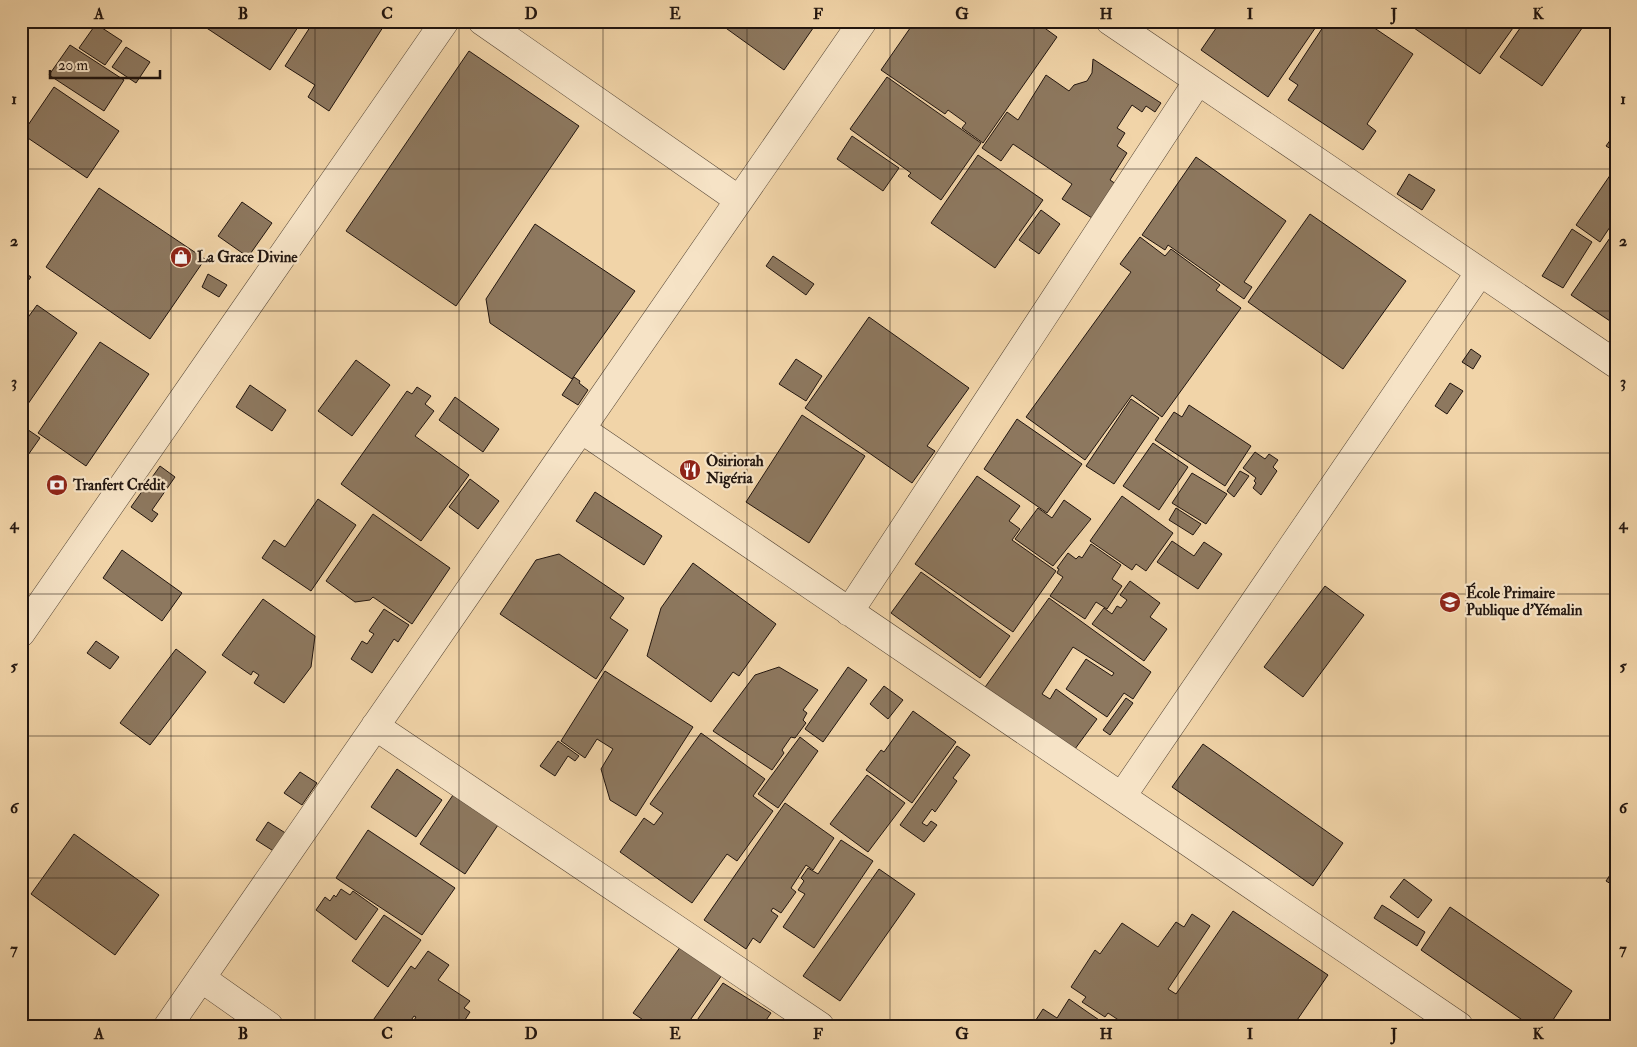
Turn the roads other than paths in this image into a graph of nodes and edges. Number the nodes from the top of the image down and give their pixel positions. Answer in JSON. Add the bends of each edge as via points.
{"nodes":[{"id":1,"x":445,"y":21,"type":"edge"},
{"id":2,"x":482,"y":21,"type":"edge"},
{"id":3,"x":862,"y":21,"type":"edge"},
{"id":4,"x":1110,"y":21,"type":"edge"},
{"id":5,"x":1198,"y":81,"type":"junction"},
{"id":6,"x":739,"y":200,"type":"junction"},
{"id":7,"x":1480,"y":272,"type":"junction"},
{"id":8,"x":1616,"y":364,"type":"edge"},
{"id":9,"x":581,"y":429,"type":"junction"},
{"id":10,"x":849,"y":612,"type":"junction"},
{"id":11,"x":21,"y":633,"type":"edge"},
{"id":12,"x":375,"y":726,"type":"junction"},
{"id":13,"x":1122,"y":796,"type":"junction"},
{"id":14,"x":201,"y":978,"type":"junction"},
{"id":15,"x":168,"y":1026,"type":"edge"},
{"id":16,"x":269,"y":1026,"type":"edge"},
{"id":17,"x":820,"y":1026,"type":"edge"},
{"id":18,"x":1459,"y":1026,"type":"edge"}],
"edges":[{"from":1,"to":11,"type":"street"},
{"from":2,"to":6,"type":"street"},
{"from":3,"to":6,"type":"street"},
{"from":4,"to":5,"type":"street"},
{"from":5,"to":7,"type":"street"},
{"from":5,"to":10,"type":"street"},
{"from":6,"to":9,"type":"street"},
{"from":7,"to":8,"type":"street"},
{"from":7,"to":13,"type":"street"},
{"from":9,"to":10,"type":"street"},
{"from":9,"to":12,"type":"street"},
{"from":10,"to":13,"type":"street"},
{"from":12,"to":14,"type":"street"},
{"from":12,"to":17,"type":"street"},
{"from":13,"to":18,"type":"street"},
{"from":14,"to":15,"type":"street"},
{"from":14,"to":16,"type":"street"}]}
